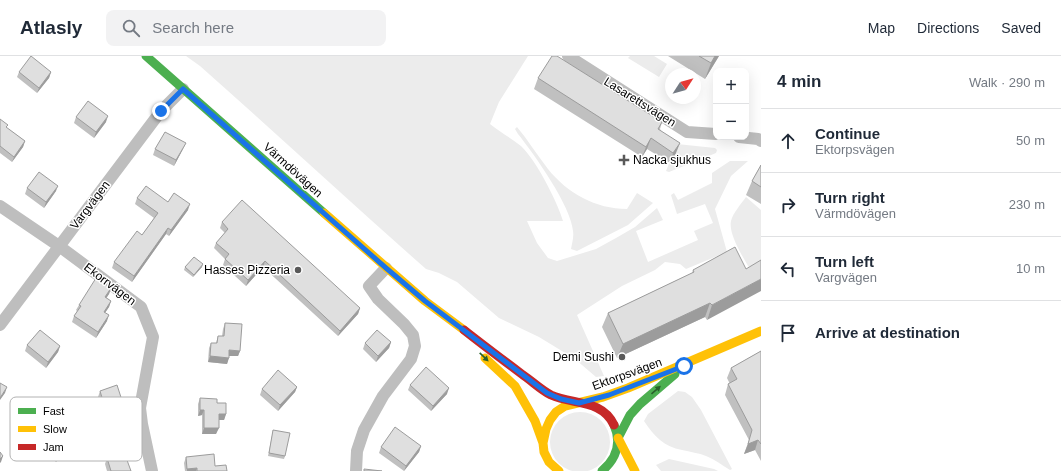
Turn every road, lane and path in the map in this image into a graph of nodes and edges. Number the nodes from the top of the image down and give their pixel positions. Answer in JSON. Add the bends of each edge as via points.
{"nodes":[{"id":1,"x":146,"y":56,"type":"edge"},
{"id":2,"x":568,"y":56,"type":"edge"},
{"id":3,"x":183,"y":89,"type":"junction"},
{"id":4,"x":713,"y":134,"type":"edge"},
{"id":5,"x":749,"y":138,"type":"edge"},
{"id":6,"x":761,"y":141,"type":"edge"},
{"id":7,"x":0,"y":206,"type":"edge"},
{"id":8,"x":59,"y":246,"type":"junction"},
{"id":9,"x":386,"y":268,"type":"junction"},
{"id":10,"x":425,"y":301,"type":"junction"},
{"id":11,"x":0,"y":325,"type":"edge"},
{"id":12,"x":761,"y":331,"type":"edge"},
{"id":13,"x":684,"y":366,"type":"junction"},
{"id":14,"x":142,"y":397,"type":"edge"},
{"id":15,"x":579,"y":403,"type":"junction"},
{"id":16,"x":142,"y":424,"type":"edge"},
{"id":17,"x":618,"y":438,"type":"junction"},
{"id":18,"x":544,"y":448,"type":"junction"},
{"id":19,"x":540,"y":468,"type":"dead end"},
{"id":20,"x":152,"y":471,"type":"edge"},
{"id":21,"x":356,"y":471,"type":"edge"},
{"id":22,"x":559,"y":471,"type":"edge"},
{"id":23,"x":602,"y":471,"type":"edge"},
{"id":24,"x":635,"y":471,"type":"edge"}],
"edges":[{"from":1,"to":3,"type":"main road","name":"Värmdövägen"},
{"from":2,"to":4,"type":"street","name":"Lasarettsvägen","via":[[687,132]]},
{"from":3,"to":8,"type":"street","name":"Vargvägen","via":[[161,111]]},
{"from":3,"to":9,"type":"main road","name":"Värmdövägen"},
{"from":5,"to":6,"type":"street"},
{"from":7,"to":8,"type":"street","name":"Ekorrvägen"},
{"from":8,"to":11,"type":"street","name":"Vargvägen"},
{"from":8,"to":14,"type":"street","name":"Ekorrvägen","via":[[141,307],[153,337]]},
{"from":9,"to":10,"type":"main road","name":"Värmdövägen"},
{"from":9,"to":21,"type":"street","via":[[369,286],[413,335],[415,346],[410,359],[383,396],[364,430]]},
{"from":10,"to":15,"type":"main road","name":"Värmdövägen","via":[[547,393]]},
{"from":10,"to":18,"type":"main road","name":"Värmdövägen","one_way":true,"via":[[514,386],[530,411]]},
{"from":12,"to":13,"type":"main road","name":"Ektorpsvägen"},
{"from":13,"to":15,"type":"main road","name":"Ektorpsvägen","via":[[609,395]]},
{"from":17,"to":13,"type":"main road","name":"Ektorpsvägen","one_way":true,"via":[[630,415],[640,404]]},
{"from":15,"to":17,"type":"main road","name":"Värmdövägen","via":[[588,403],[605,412],[611,418]]},
{"from":15,"to":18,"type":"main road","via":[[559,409],[552,416],[544,433]]},
{"from":16,"to":20,"type":"street","name":"Ekorrvägen"},
{"from":17,"to":23,"type":"main road","via":[[615,456]]},
{"from":17,"to":24,"type":"main road","name":"Värmdövägen"},
{"from":18,"to":19,"type":"main road"},
{"from":18,"to":22,"type":"main road","name":"Värmdövägen","via":[[550,462]]}]}
